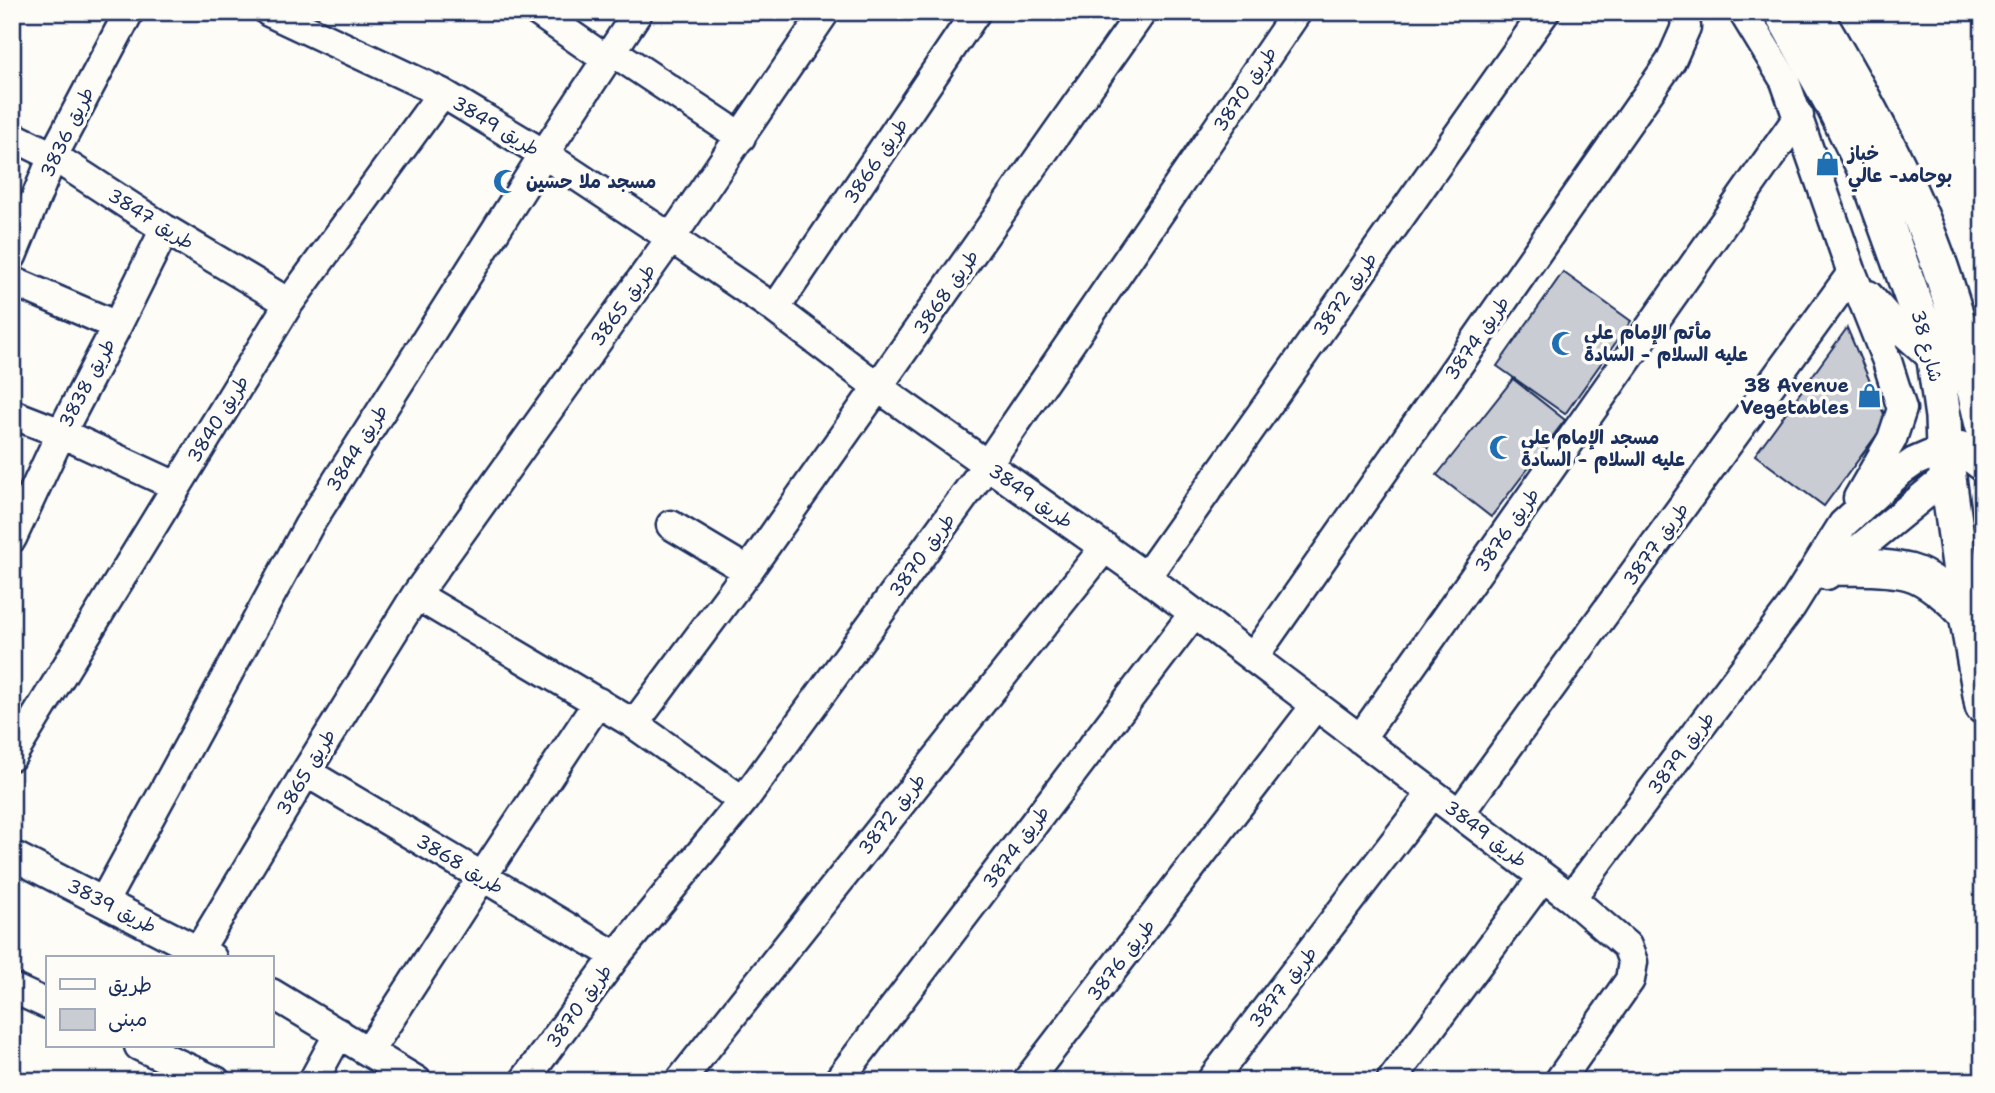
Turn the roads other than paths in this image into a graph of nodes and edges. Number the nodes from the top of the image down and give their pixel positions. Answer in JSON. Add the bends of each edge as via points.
{"nodes":[{"id":1,"x":129,"y":12,"type":"edge"},
{"id":2,"x":269,"y":12,"type":"edge"},
{"id":3,"x":538,"y":12,"type":"edge"},
{"id":4,"x":638,"y":12,"type":"edge"},
{"id":5,"x":825,"y":12,"type":"edge"},
{"id":6,"x":976,"y":12,"type":"edge"},
{"id":7,"x":1142,"y":12,"type":"edge"},
{"id":8,"x":1297,"y":12,"type":"edge"},
{"id":9,"x":1545,"y":12,"type":"edge"},
{"id":10,"x":1684,"y":12,"type":"edge"},
{"id":11,"x":1743,"y":12,"type":"edge"},
{"id":12,"x":1782,"y":12,"type":"edge"},
{"id":13,"x":1813,"y":12,"type":"edge"},
{"id":14,"x":610,"y":56,"type":"junction"},
{"id":15,"x":442,"y":93,"type":"junction"},
{"id":16,"x":1799,"y":117,"type":"junction"},
{"id":17,"x":12,"y":136,"type":"edge"},
{"id":18,"x":741,"y":137,"type":"junction"},
{"id":19,"x":544,"y":155,"type":"junction"},
{"id":20,"x":53,"y":156,"type":"junction"},
{"id":21,"x":165,"y":229,"type":"junction"},
{"id":22,"x":671,"y":238,"type":"junction"},
{"id":23,"x":12,"y":256,"type":"edge"},
{"id":24,"x":1852,"y":273,"type":"junction"},
{"id":25,"x":12,"y":281,"type":"edge"},
{"id":26,"x":289,"y":303,"type":"junction"},
{"id":27,"x":775,"y":309,"type":"junction"},
{"id":28,"x":117,"y":326,"type":"junction"},
{"id":29,"x":1935,"y":360,"type":"junction"},
{"id":30,"x":879,"y":388,"type":"junction"},
{"id":31,"x":12,"y":414,"type":"edge"},
{"id":32,"x":61,"y":433,"type":"junction"},
{"id":33,"x":1968,"y":450,"type":"edge"},
{"id":34,"x":987,"y":465,"type":"junction"},
{"id":35,"x":176,"y":486,"type":"junction"},
{"id":36,"x":1843,"y":524,"type":"junction"},
{"id":37,"x":671,"y":525,"type":"dead end"},
{"id":38,"x":12,"y":538,"type":"edge"},
{"id":39,"x":1105,"y":547,"type":"junction"},
{"id":40,"x":1836,"y":567,"type":"junction"},
{"id":41,"x":748,"y":571,"type":"junction"},
{"id":42,"x":1146,"y":577,"type":"junction"},
{"id":43,"x":416,"y":595,"type":"junction"},
{"id":44,"x":1791,"y":607,"type":"junction"},
{"id":45,"x":1194,"y":613,"type":"junction"},
{"id":46,"x":1967,"y":615,"type":"junction"},
{"id":47,"x":1253,"y":658,"type":"junction"},
{"id":48,"x":598,"y":702,"type":"junction"},
{"id":49,"x":1316,"y":705,"type":"junction"},
{"id":50,"x":1983,"y":706,"type":"edge"},
{"id":51,"x":634,"y":724,"type":"junction"},
{"id":52,"x":1360,"y":739,"type":"junction"},
{"id":53,"x":12,"y":756,"type":"edge"},
{"id":54,"x":306,"y":772,"type":"junction"},
{"id":55,"x":1432,"y":793,"type":"junction"},
{"id":56,"x":743,"y":801,"type":"junction"},
{"id":57,"x":1459,"y":814,"type":"junction"},
{"id":58,"x":12,"y":855,"type":"edge"},
{"id":59,"x":482,"y":877,"type":"junction"},
{"id":60,"x":1543,"y":877,"type":"junction"},
{"id":61,"x":1571,"y":898,"type":"junction"},
{"id":62,"x":103,"y":901,"type":"junction"},
{"id":63,"x":205,"y":954,"type":"edge"},
{"id":64,"x":616,"y":956,"type":"junction"},
{"id":65,"x":12,"y":988,"type":"edge"},
{"id":66,"x":273,"y":994,"type":"edge"},
{"id":67,"x":46,"y":1004,"type":"edge"},
{"id":68,"x":339,"y":1033,"type":"junction"},
{"id":69,"x":143,"y":1048,"type":"edge"},
{"id":70,"x":369,"y":1051,"type":"junction"},
{"id":71,"x":216,"y":1081,"type":"edge"},
{"id":72,"x":313,"y":1081,"type":"edge"},
{"id":73,"x":417,"y":1081,"type":"edge"},
{"id":74,"x":524,"y":1081,"type":"edge"},
{"id":75,"x":680,"y":1081,"type":"edge"},
{"id":76,"x":838,"y":1081,"type":"edge"},
{"id":77,"x":1027,"y":1081,"type":"edge"},
{"id":78,"x":1211,"y":1081,"type":"edge"},
{"id":79,"x":1391,"y":1081,"type":"edge"},
{"id":80,"x":1559,"y":1081,"type":"edge"}],
"edges":[{"from":1,"to":20,"type":"street","name":"طريق 3836"},
{"from":2,"to":15,"type":"street","name":"طريق 3849"},
{"from":3,"to":14,"type":"street"},
{"from":4,"to":14,"type":"street","name":"طريق 3844"},
{"from":5,"to":18,"type":"street","name":"طريق 3865"},
{"from":6,"to":27,"type":"street","name":"طريق 3866"},
{"from":7,"to":30,"type":"street","name":"طريق 3868"},
{"from":8,"to":34,"type":"street","name":"طريق 3870"},
{"from":9,"to":42,"type":"street","name":"طريق 3872"},
{"from":10,"to":47,"type":"street","name":"طريق 3874","via":[[1686,27],[1671,61]]},
{"from":11,"to":16,"type":"street","via":[[1785,80]]},
{"from":12,"to":29,"type":"street","name":"شارع 38","via":[[1869,177]]},
{"from":13,"to":33,"type":"street","name":"شارع 38","via":[[1896,164],[1941,270],[1968,357]]},
{"from":14,"to":18,"type":"street"},
{"from":14,"to":19,"type":"street","name":"طريق 3844"},
{"from":15,"to":19,"type":"street","name":"طريق 3849"},
{"from":15,"to":26,"type":"street","name":"طريق 3840"},
{"from":16,"to":24,"type":"street"},
{"from":16,"to":52,"type":"street","name":"طريق 3876"},
{"from":17,"to":20,"type":"street","name":"طريق 3847"},
{"from":18,"to":22,"type":"street","name":"طريق 3865"},
{"from":19,"to":22,"type":"street","name":"طريق 3849"},
{"from":19,"to":62,"type":"street","name":"طريق 3844","via":[[309,525]]},
{"from":20,"to":21,"type":"street","name":"طريق 3847"},
{"from":20,"to":23,"type":"street","name":"طريق 3836"},
{"from":21,"to":26,"type":"street","name":"طريق 3847"},
{"from":21,"to":28,"type":"street","name":"طريق 3838"},
{"from":22,"to":27,"type":"street","name":"طريق 3849"},
{"from":22,"to":43,"type":"street","name":"طريق 3865"},
{"from":24,"to":29,"type":"street","via":[[1889,320]]},
{"from":24,"to":36,"type":"street","via":[[1902,409],[1892,439]]},
{"from":24,"to":57,"type":"street","name":"طريق 3877"},
{"from":25,"to":28,"type":"street"},
{"from":26,"to":35,"type":"street","name":"طريق 3840"},
{"from":27,"to":30,"type":"street","name":"طريق 3849"},
{"from":28,"to":32,"type":"street","name":"طريق 3838"},
{"from":29,"to":33,"type":"street","name":"شارع 38","via":[[1943,417]]},
{"from":30,"to":34,"type":"street","name":"طريق 3849"},
{"from":30,"to":41,"type":"street","name":"طريق 3868"},
{"from":31,"to":32,"type":"street"},
{"from":32,"to":35,"type":"street"},
{"from":32,"to":38,"type":"street","name":"طريق 3838"},
{"from":33,"to":36,"type":"street","via":[[1914,462]]},
{"from":33,"to":40,"type":"street"},
{"from":33,"to":46,"type":"street","name":"شارع 38"},
{"from":34,"to":39,"type":"street","name":"طريق 3849"},
{"from":34,"to":56,"type":"street","name":"طريق 3870"},
{"from":35,"to":53,"type":"street","name":"طريق 3840"},
{"from":36,"to":44,"type":"street"},
{"from":37,"to":41,"type":"street"},
{"from":39,"to":42,"type":"street","name":"طريق 3849"},
{"from":39,"to":75,"type":"street","name":"طريق 3872"},
{"from":40,"to":44,"type":"street"},
{"from":40,"to":46,"type":"street","via":[[1911,573],[1956,602]]},
{"from":41,"to":51,"type":"street","name":"طريق 3868"},
{"from":42,"to":45,"type":"street","name":"طريق 3849"},
{"from":43,"to":48,"type":"street"},
{"from":43,"to":54,"type":"street","name":"طريق 3865"},
{"from":44,"to":61,"type":"street","name":"طريق 3879"},
{"from":45,"to":47,"type":"street","name":"طريق 3849"},
{"from":45,"to":76,"type":"street","name":"طريق 3874"},
{"from":46,"to":50,"type":"street","name":"شارع 38"},
{"from":47,"to":49,"type":"street","name":"طريق 3849"},
{"from":48,"to":51,"type":"street"},
{"from":48,"to":59,"type":"street"},
{"from":49,"to":52,"type":"street","name":"طريق 3849"},
{"from":49,"to":77,"type":"street","name":"طريق 3876"},
{"from":51,"to":56,"type":"street"},
{"from":52,"to":55,"type":"street","name":"طريق 3849"},
{"from":54,"to":59,"type":"street","name":"طريق 3868"},
{"from":54,"to":63,"type":"street","name":"طريق 3865"},
{"from":55,"to":57,"type":"street","name":"طريق 3849"},
{"from":55,"to":78,"type":"street","name":"طريق 3877"},
{"from":56,"to":64,"type":"street","name":"طريق 3870"},
{"from":57,"to":60,"type":"street","name":"طريق 3849"},
{"from":58,"to":62,"type":"street","name":"طريق 3839"},
{"from":59,"to":64,"type":"street","name":"طريق 3868"},
{"from":59,"to":70,"type":"street"},
{"from":60,"to":61,"type":"street","name":"طريق 3849"},
{"from":60,"to":79,"type":"street"},
{"from":61,"to":80,"type":"street","name":"طريق 3849","via":[[1627,946],[1633,962],[1630,980]]},
{"from":62,"to":63,"type":"street","name":"طريق 3839"},
{"from":64,"to":74,"type":"street","name":"طريق 3870"},
{"from":65,"to":67,"type":"street"},
{"from":66,"to":68,"type":"street"},
{"from":68,"to":70,"type":"street"},
{"from":68,"to":72,"type":"street"},
{"from":69,"to":71,"type":"street"},
{"from":70,"to":73,"type":"street"}]}
